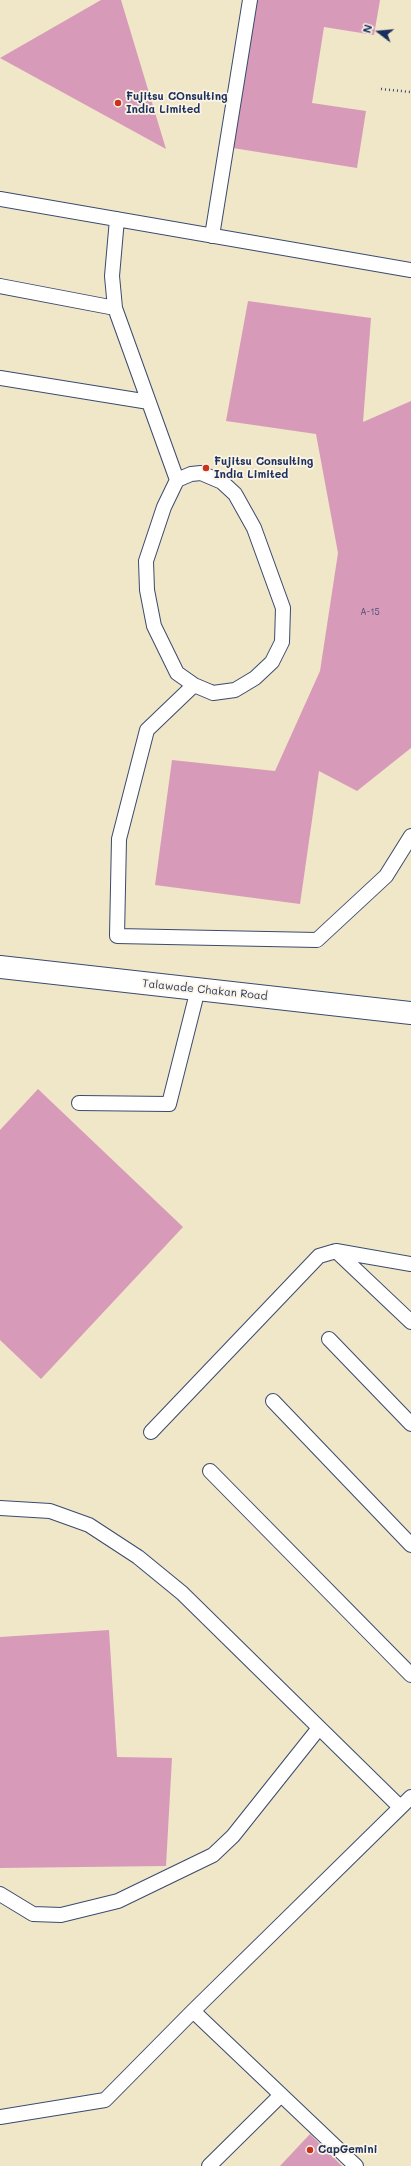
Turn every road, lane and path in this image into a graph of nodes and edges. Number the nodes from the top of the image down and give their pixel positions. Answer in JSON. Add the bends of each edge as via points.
{"nodes":[{"id":1,"x":250,"y":0,"type":"edge"},
{"id":2,"x":381,"y":89,"type":"dead end"},
{"id":3,"x":411,"y":92,"type":"edge"},
{"id":4,"x":0,"y":199,"type":"edge"},
{"id":5,"x":117,"y":219,"type":"junction"},
{"id":6,"x":212,"y":236,"type":"junction"},
{"id":7,"x":411,"y":270,"type":"edge"},
{"id":8,"x":0,"y":286,"type":"edge"},
{"id":9,"x":115,"y":308,"type":"junction"},
{"id":10,"x":0,"y":378,"type":"edge"},
{"id":11,"x":149,"y":402,"type":"junction"},
{"id":12,"x":177,"y":480,"type":"junction"},
{"id":13,"x":194,"y":685,"type":"junction"},
{"id":14,"x":411,"y":836,"type":"edge"},
{"id":15,"x":0,"y":967,"type":"edge"},
{"id":16,"x":198,"y":989,"type":"junction"},
{"id":17,"x":411,"y":1012,"type":"edge"},
{"id":18,"x":79,"y":1103,"type":"dead end"},
{"id":19,"x":336,"y":1251,"type":"junction"},
{"id":20,"x":411,"y":1264,"type":"edge"},
{"id":21,"x":411,"y":1322,"type":"edge"},
{"id":22,"x":330,"y":1339,"type":"dead end"},
{"id":23,"x":273,"y":1401,"type":"dead end"},
{"id":24,"x":411,"y":1424,"type":"edge"},
{"id":25,"x":150,"y":1432,"type":"dead end"},
{"id":26,"x":210,"y":1471,"type":"dead end"},
{"id":27,"x":0,"y":1508,"type":"edge"},
{"id":28,"x":411,"y":1545,"type":"edge"},
{"id":29,"x":411,"y":1675,"type":"edge"},
{"id":30,"x":319,"y":1728,"type":"junction"},
{"id":31,"x":411,"y":1797,"type":"edge"},
{"id":32,"x":400,"y":1807,"type":"junction"},
{"id":33,"x":0,"y":1894,"type":"edge"},
{"id":34,"x":193,"y":2011,"type":"junction"},
{"id":35,"x":281,"y":2095,"type":"junction"},
{"id":36,"x":0,"y":2117,"type":"edge"},
{"id":37,"x":210,"y":2166,"type":"edge"},
{"id":38,"x":356,"y":2166,"type":"edge"}],
"edges":[{"from":1,"to":6,"type":"lane"},
{"from":2,"to":3,"type":"path"},
{"from":4,"to":5,"type":"lane"},
{"from":5,"to":6,"type":"lane"},
{"from":5,"to":9,"type":"lane","via":[[112,276]]},
{"from":6,"to":7,"type":"lane"},
{"from":8,"to":9,"type":"lane"},
{"from":9,"to":11,"type":"lane"},
{"from":10,"to":11,"type":"lane"},
{"from":11,"to":12,"type":"lane"},
{"from":12,"to":13,"type":"lane","via":[[164,507],[146,561],[147,590],[154,626],[177,673]]},
{"from":12,"to":13,"type":"lane","via":[[191,474],[201,474],[222,482],[235,494],[254,528],[283,608],[282,642],[272,662],[255,678],[234,690],[213,693]]},
{"from":13,"to":14,"type":"lane","via":[[147,730],[119,839],[117,936],[317,940],[386,876]]},
{"from":15,"to":16,"type":"main road","name":"Talawade Chakan Road"},
{"from":16,"to":17,"type":"main road","name":"Talawade Chakan Road"},
{"from":16,"to":18,"type":"lane","via":[[169,1104]]},
{"from":19,"to":20,"type":"lane"},
{"from":19,"to":21,"type":"lane"},
{"from":19,"to":25,"type":"lane","via":[[319,1256]]},
{"from":22,"to":24,"type":"lane"},
{"from":23,"to":28,"type":"lane"},
{"from":26,"to":29,"type":"lane"},
{"from":27,"to":30,"type":"lane","via":[[50,1511],[89,1525],[138,1557],[182,1593]]},
{"from":30,"to":32,"type":"lane"},
{"from":30,"to":33,"type":"lane","via":[[233,1836],[212,1855],[118,1901],[61,1915],[32,1914]]},
{"from":31,"to":32,"type":"lane"},
{"from":32,"to":34,"type":"lane"},
{"from":34,"to":35,"type":"lane"},
{"from":34,"to":36,"type":"lane","via":[[105,2100]]},
{"from":35,"to":37,"type":"lane"},
{"from":35,"to":38,"type":"lane"}]}
